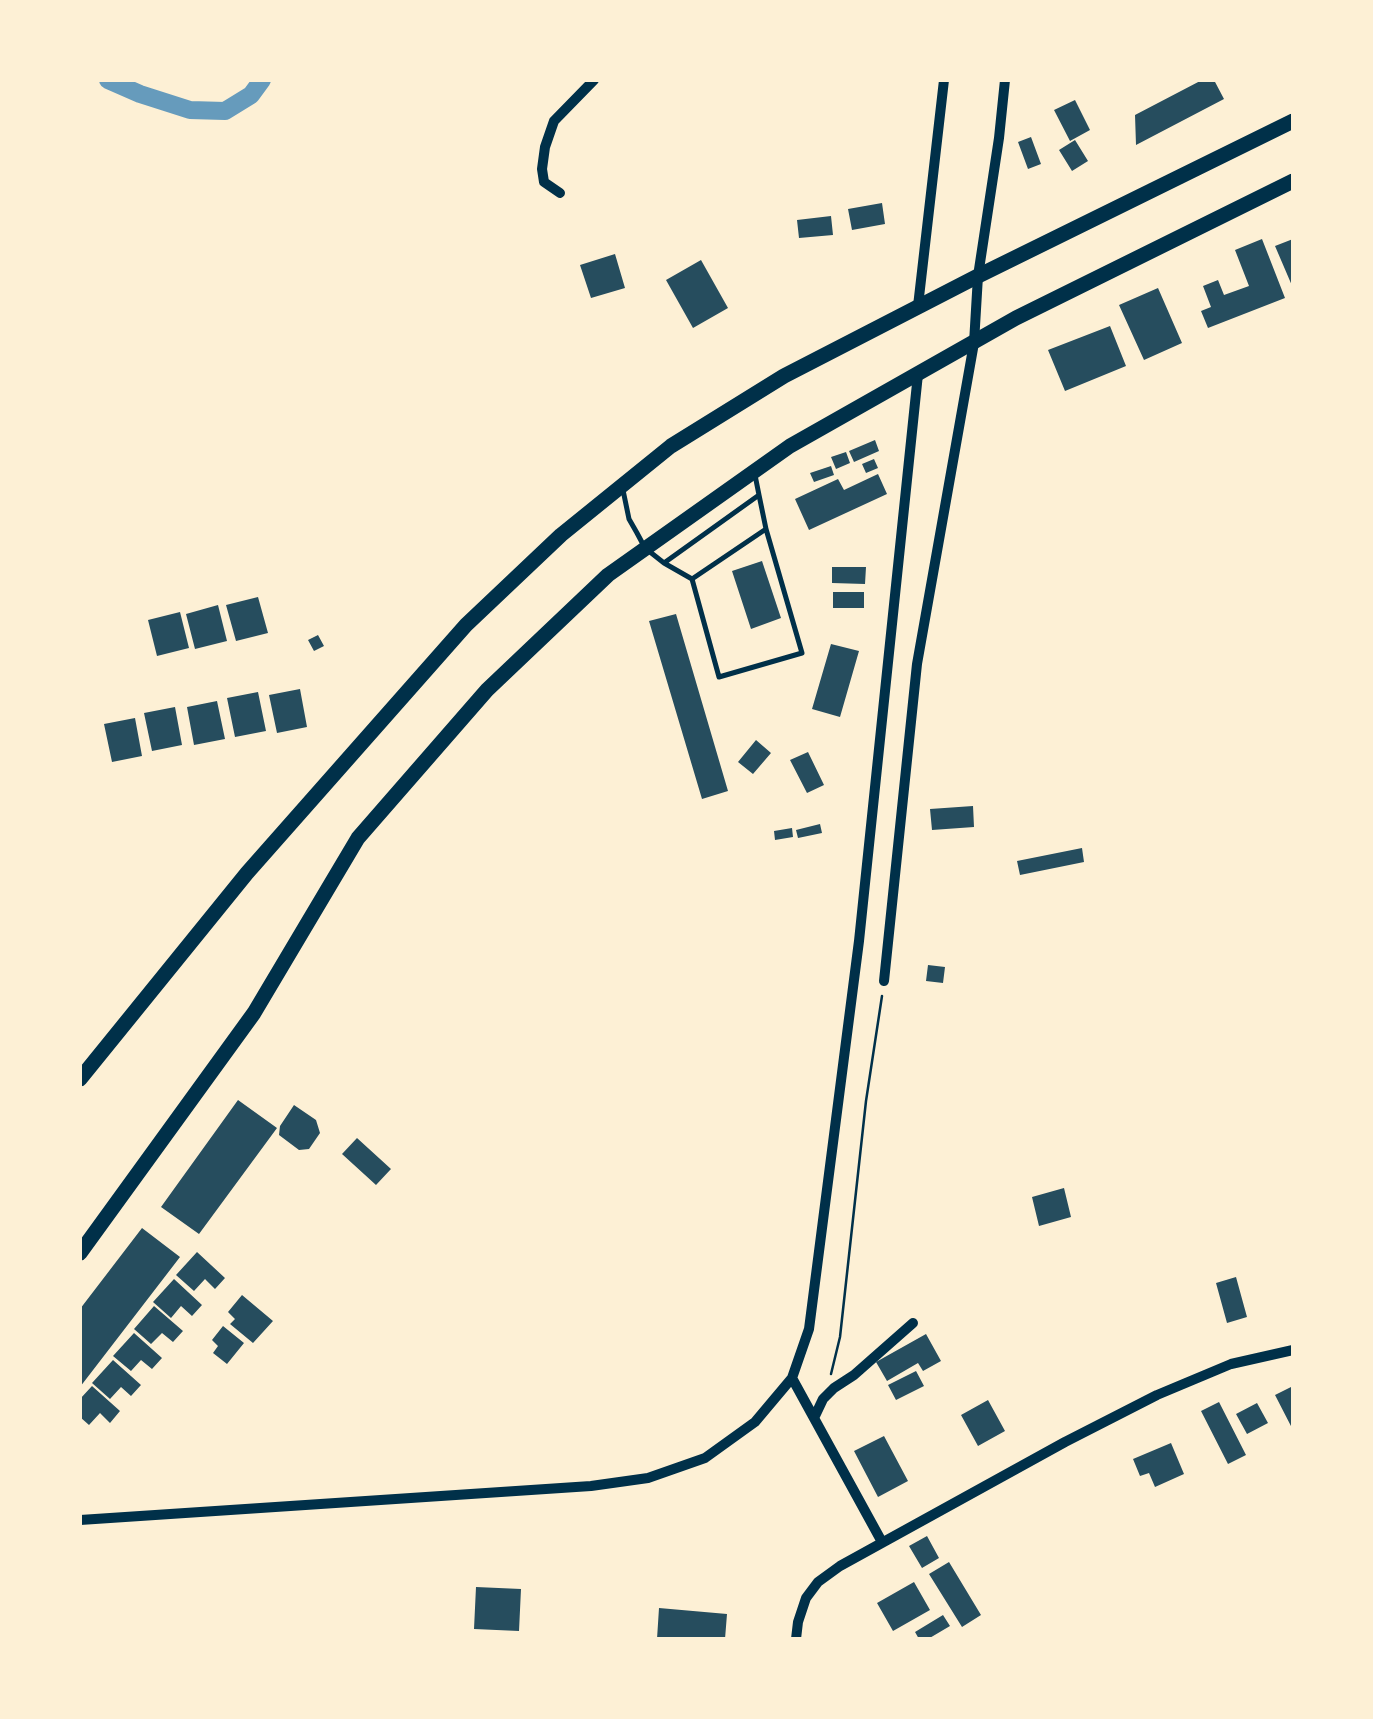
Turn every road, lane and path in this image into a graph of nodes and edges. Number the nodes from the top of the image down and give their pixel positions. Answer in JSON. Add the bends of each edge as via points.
{"nodes":[{"id":1,"x":594,"y":80,"type":"edge"},
{"id":2,"x":944,"y":80,"type":"edge"},
{"id":3,"x":1005,"y":80,"type":"edge"},
{"id":4,"x":1293,"y":120,"type":"edge"},
{"id":5,"x":1293,"y":181,"type":"edge"},
{"id":6,"x":560,"y":193,"type":"dead end"},
{"id":7,"x":978,"y":276,"type":"junction"},
{"id":8,"x":918,"y":306,"type":"junction"},
{"id":9,"x":974,"y":344,"type":"junction"},
{"id":10,"x":918,"y":374,"type":"junction"},
{"id":11,"x":754,"y":472,"type":"junction"},
{"id":12,"x":622,"y":486,"type":"junction"},
{"id":13,"x":759,"y":495,"type":"junction"},
{"id":14,"x":766,"y":529,"type":"junction"},
{"id":15,"x":645,"y":548,"type":"junction"},
{"id":16,"x":664,"y":563,"type":"junction"},
{"id":17,"x":692,"y":579,"type":"junction"},
{"id":18,"x":884,"y":981,"type":"joint"},
{"id":19,"x":80,"y":1079,"type":"edge"},
{"id":20,"x":80,"y":1252,"type":"edge"},
{"id":21,"x":913,"y":1323,"type":"dead end"},
{"id":22,"x":1293,"y":1350,"type":"edge"},
{"id":23,"x":792,"y":1378,"type":"junction"},
{"id":24,"x":823,"y":1399,"type":"junction"},
{"id":25,"x":814,"y":1418,"type":"junction"},
{"id":26,"x":80,"y":1520,"type":"edge"},
{"id":27,"x":882,"y":1542,"type":"junction"},
{"id":28,"x":796,"y":1639,"type":"edge"}],
"edges":[{"from":1,"to":6,"type":"street","via":[[554,121],[546,147],[544,182]]},
{"from":2,"to":8,"type":"street"},
{"from":3,"to":7,"type":"street"},
{"from":4,"to":7,"type":"highway"},
{"from":5,"to":9,"type":"highway"},
{"from":7,"to":8,"type":"highway"},
{"from":7,"to":9,"type":"street"},
{"from":8,"to":12,"type":"highway","via":[[784,376],[672,446]]},
{"from":9,"to":10,"type":"highway"},
{"from":9,"to":18,"type":"street","via":[[916,664]]},
{"from":10,"to":11,"type":"highway"},
{"from":10,"to":23,"type":"street","via":[[859,941],[809,1329]]},
{"from":11,"to":13,"type":"lane"},
{"from":11,"to":15,"type":"highway"},
{"from":12,"to":15,"type":"lane"},
{"from":12,"to":19,"type":"highway","via":[[466,624],[247,873]]},
{"from":13,"to":14,"type":"lane"},
{"from":13,"to":16,"type":"lane"},
{"from":14,"to":17,"type":"lane"},
{"from":14,"to":17,"type":"lane","via":[[802,653],[720,677]]},
{"from":15,"to":16,"type":"lane"},
{"from":15,"to":20,"type":"highway","via":[[487,690],[358,838],[254,1013]]},
{"from":16,"to":17,"type":"lane"},
{"from":18,"to":24,"type":"path","via":[[840,1337]]},
{"from":21,"to":24,"type":"street"},
{"from":22,"to":27,"type":"street","via":[[1231,1364],[1157,1395]]},
{"from":23,"to":25,"type":"street"},
{"from":23,"to":26,"type":"street","via":[[755,1422],[705,1458],[648,1478]]},
{"from":24,"to":25,"type":"street"},
{"from":25,"to":27,"type":"street"},
{"from":27,"to":28,"type":"street","via":[[818,1582],[806,1598]]}]}
